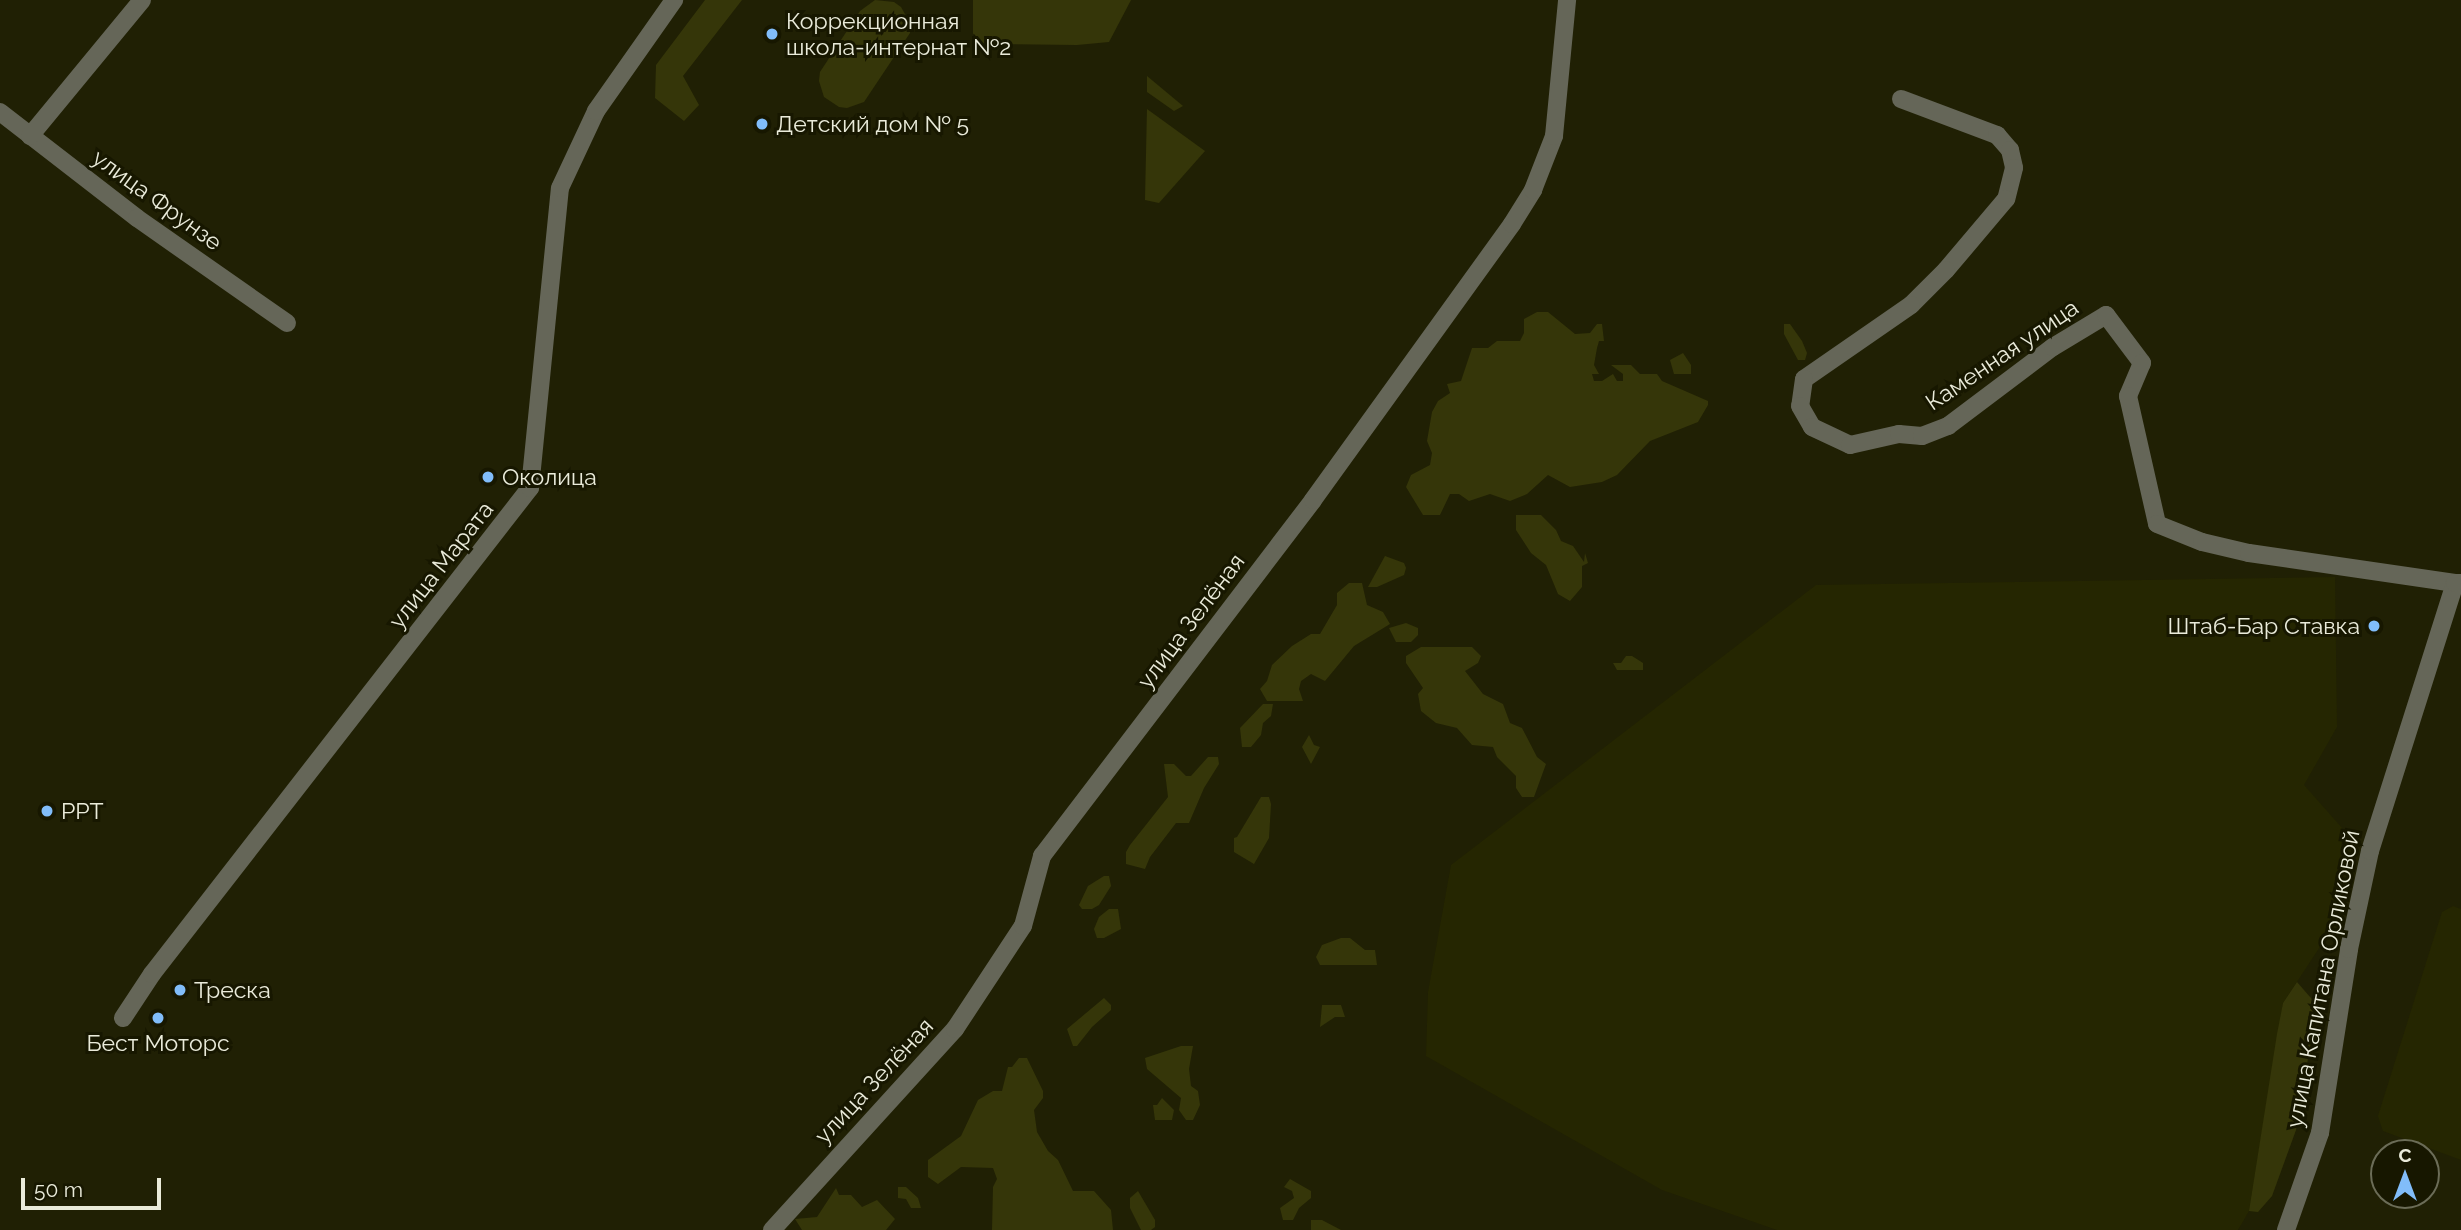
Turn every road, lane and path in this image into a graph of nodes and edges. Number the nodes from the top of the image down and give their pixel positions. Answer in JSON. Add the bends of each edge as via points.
{"nodes":[{"id":1,"x":142,"y":0,"type":"edge"},
{"id":2,"x":674,"y":0,"type":"edge"},
{"id":3,"x":1567,"y":0,"type":"edge"},
{"id":4,"x":1901,"y":99,"type":"dead end"},
{"id":5,"x":0,"y":112,"type":"edge"},
{"id":6,"x":30,"y":136,"type":"junction"},
{"id":7,"x":287,"y":324,"type":"dead end"},
{"id":8,"x":2458,"y":583,"type":"edge"},
{"id":9,"x":122,"y":1018,"type":"dead end"},
{"id":10,"x":772,"y":1230,"type":"edge"},
{"id":11,"x":2286,"y":1230,"type":"edge"}],
"edges":[{"from":1,"to":6,"type":"street"},
{"from":2,"to":9,"type":"street","name":"улица Марата","via":[[596,111],[559,188],[530,488]]},
{"from":3,"to":10,"type":"street","name":"улица Зелёная","via":[[1554,136],[1533,190],[1512,224],[1313,500],[1042,856],[1023,926],[955,1029]]},
{"from":4,"to":8,"type":"street","name":"Каменная улица","via":[[1997,135],[2010,150],[2014,169],[2006,199],[1911,305],[1804,379],[1800,406],[1812,428],[1850,445],[1899,434],[1922,436],[1948,426],[2053,347],[2106,315],[2142,363],[2128,396],[2157,524],[2202,542],[2249,553]]},
{"from":5,"to":6,"type":"street","name":"улица Фрунзе"},
{"from":6,"to":7,"type":"street","name":"улица Фрунзе"},
{"from":8,"to":11,"type":"street","name":"улица Капитана Орликовой","via":[[2370,850],[2320,1133]]}]}
